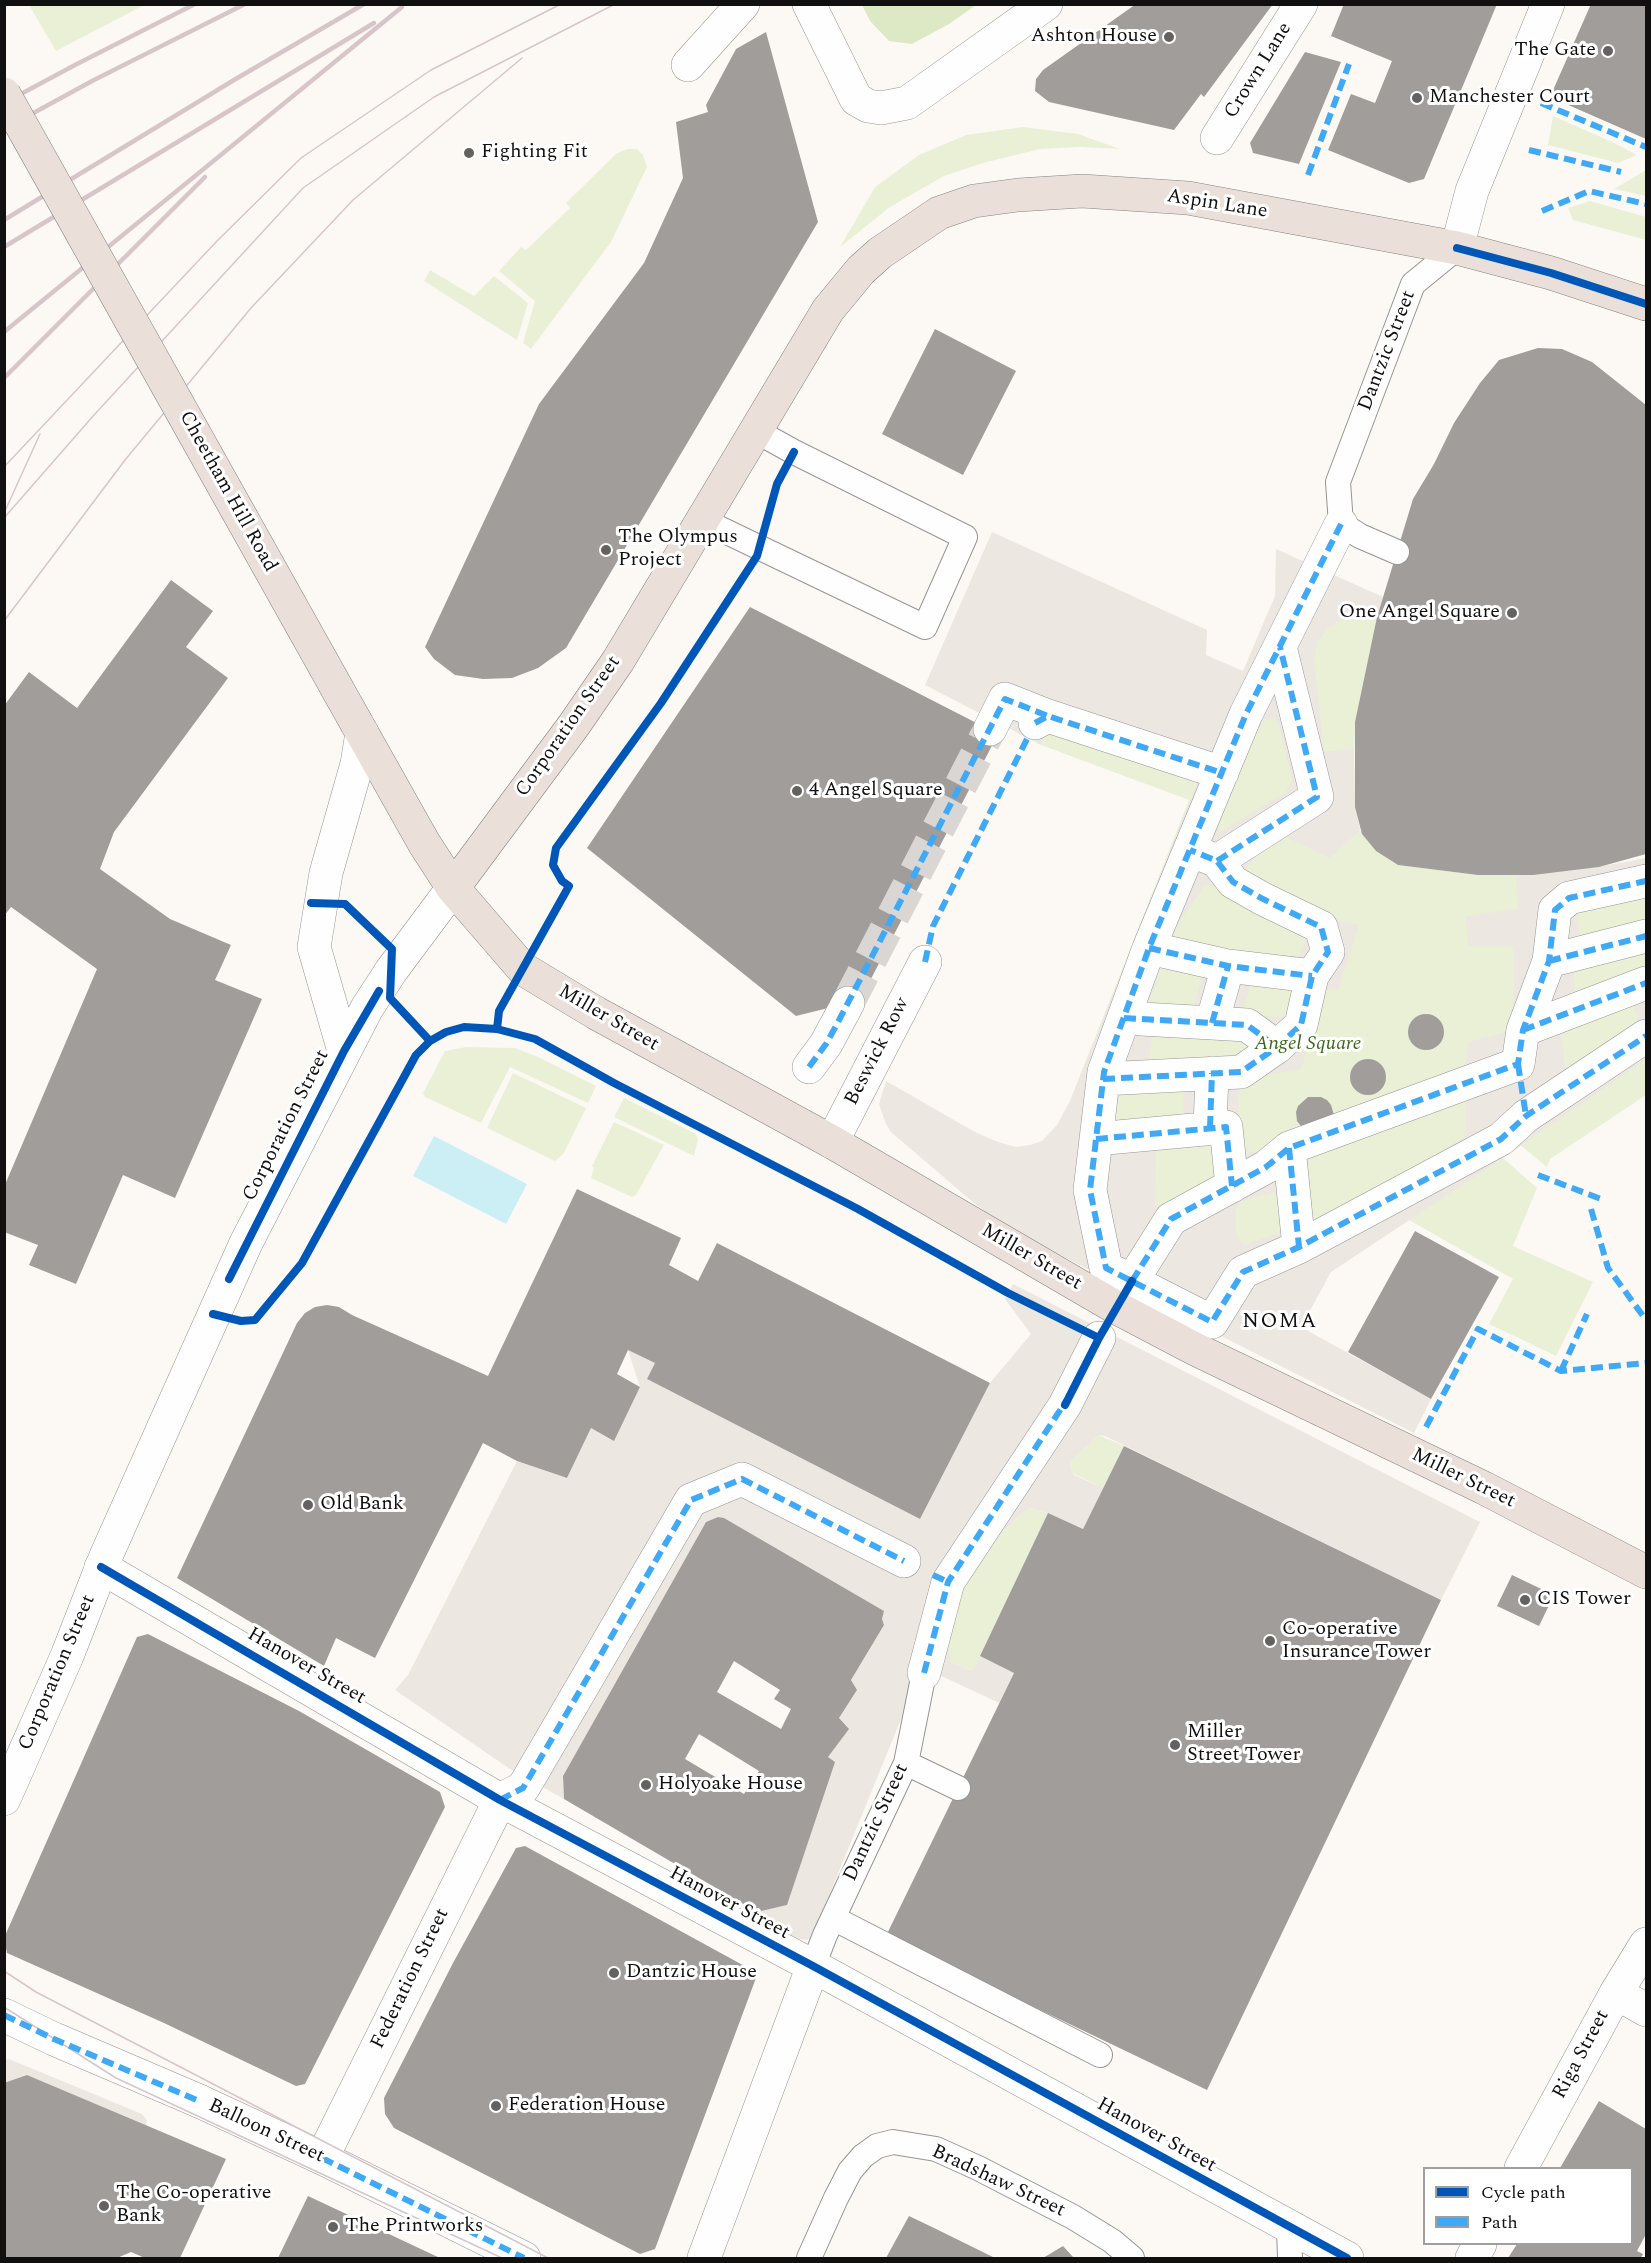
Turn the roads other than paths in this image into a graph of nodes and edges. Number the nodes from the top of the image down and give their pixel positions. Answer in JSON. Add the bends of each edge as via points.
{"nodes":[{"id":1,"x":743,"y":4,"type":"edge"},
{"id":2,"x":808,"y":4,"type":"edge"},
{"id":3,"x":1046,"y":4,"type":"edge"},
{"id":4,"x":1301,"y":4,"type":"edge"},
{"id":5,"x":1548,"y":4,"type":"edge"},
{"id":6,"x":688,"y":65,"type":"dead end"},
{"id":7,"x":4,"y":94,"type":"edge"},
{"id":8,"x":1217,"y":138,"type":"dead end"},
{"id":9,"x":974,"y":201,"type":"joint"},
{"id":10,"x":1457,"y":248,"type":"junction"},
{"id":11,"x":1647,"y":304,"type":"edge"},
{"id":12,"x":756,"y":431,"type":"junction"},
{"id":13,"x":702,"y":520,"type":"junction"},
{"id":14,"x":1341,"y":524,"type":"junction"},
{"id":15,"x":1397,"y":552,"type":"dead end"},
{"id":16,"x":1280,"y":647,"type":"junction"},
{"id":17,"x":360,"y":728,"type":"junction"},
{"id":18,"x":990,"y":729,"type":"tunnel mouth"},
{"id":19,"x":1222,"y":773,"type":"junction"},
{"id":20,"x":1203,"y":855,"type":"junction"},
{"id":21,"x":1647,"y":881,"type":"edge"},
{"id":22,"x":453,"y":888,"type":"junction"},
{"id":23,"x":1647,"y":936,"type":"edge"},
{"id":24,"x":1149,"y":948,"type":"junction"},
{"id":25,"x":1549,"y":961,"type":"junction"},
{"id":26,"x":925,"y":962,"type":"dead end"},
{"id":27,"x":1228,"y":966,"type":"junction"},
{"id":28,"x":1312,"y":976,"type":"junction"},
{"id":29,"x":1647,"y":983,"type":"edge"},
{"id":30,"x":848,"y":1003,"type":"tunnel mouth"},
{"id":31,"x":1124,"y":1018,"type":"junction"},
{"id":32,"x":1212,"y":1023,"type":"junction"},
{"id":33,"x":1523,"y":1030,"type":"junction"},
{"id":34,"x":1647,"y":1036,"type":"edge"},
{"id":35,"x":1277,"y":1047,"type":"junction"},
{"id":36,"x":344,"y":1051,"type":"junction"},
{"id":37,"x":1518,"y":1064,"type":"junction"},
{"id":38,"x":809,"y":1067,"type":"dead end"},
{"id":39,"x":1212,"y":1073,"type":"junction"},
{"id":40,"x":1103,"y":1079,"type":"junction"},
{"id":41,"x":1526,"y":1116,"type":"junction"},
{"id":42,"x":1210,"y":1128,"type":"junction"},
{"id":43,"x":1096,"y":1139,"type":"junction"},
{"id":44,"x":832,"y":1142,"type":"junction"},
{"id":45,"x":1289,"y":1148,"type":"junction"},
{"id":46,"x":1232,"y":1186,"type":"junction"},
{"id":47,"x":1299,"y":1247,"type":"junction"},
{"id":48,"x":1119,"y":1274,"type":"junction"},
{"id":49,"x":1099,"y":1338,"type":"dead end"},
{"id":50,"x":903,"y":1561,"type":"dead end"},
{"id":51,"x":101,"y":1567,"type":"junction"},
{"id":52,"x":1647,"y":1572,"type":"edge"},
{"id":53,"x":924,"y":1673,"type":"joint"},
{"id":54,"x":906,"y":1763,"type":"junction"},
{"id":55,"x":958,"y":1788,"type":"dead end"},
{"id":56,"x":4,"y":1799,"type":"edge"},
{"id":57,"x":500,"y":1800,"type":"junction"},
{"id":58,"x":833,"y":1918,"type":"junction"},
{"id":59,"x":1647,"y":1944,"type":"edge"},
{"id":60,"x":813,"y":1966,"type":"junction"},
{"id":61,"x":1616,"y":1993,"type":"junction"},
{"id":62,"x":1647,"y":2010,"type":"edge"},
{"id":63,"x":4,"y":2015,"type":"edge"},
{"id":64,"x":1100,"y":2055,"type":"dead end"},
{"id":65,"x":322,"y":2158,"type":"junction"},
{"id":66,"x":1522,"y":2167,"type":"edge"},
{"id":67,"x":1289,"y":2243,"type":"edge"},
{"id":68,"x":1479,"y":2245,"type":"edge"},
{"id":69,"x":524,"y":2259,"type":"edge"},
{"id":70,"x":704,"y":2259,"type":"edge"},
{"id":71,"x":809,"y":2259,"type":"edge"},
{"id":72,"x":1132,"y":2259,"type":"edge"},
{"id":73,"x":1347,"y":2259,"type":"edge"},
{"id":74,"x":1472,"y":2259,"type":"edge"}],
"edges":[{"from":1,"to":6,"type":"street"},
{"from":2,"to":3,"type":"street","via":[[856,99],[881,108],[907,103]]},
{"from":4,"to":8,"type":"street","name":"Crown Lane"},
{"from":5,"to":10,"type":"street","via":[[1472,191]]},
{"from":7,"to":17,"type":"highway","name":"Cheetham Hill Road","bridge":true},
{"from":9,"to":10,"type":"highway","name":"Aspin Lane","via":[[1082,191],[1188,198]]},
{"from":9,"to":12,"type":"highway","name":"Corporation Street","via":[[939,213],[861,270],[828,310]]},
{"from":10,"to":11,"type":"highway","name":"Aspin Lane"},
{"from":10,"to":14,"type":"lane","name":"Dantzic Street","via":[[1413,284],[1338,482]]},
{"from":12,"to":13,"type":"highway","name":"Corporation Street"},
{"from":12,"to":13,"type":"lane","via":[[965,537],[925,627]]},
{"from":13,"to":22,"type":"highway","name":"Corporation Street","via":[[574,725]]},
{"from":14,"to":15,"type":"lane"},
{"from":14,"to":16,"type":"street"},
{"from":16,"to":19,"type":"street"},
{"from":16,"to":20,"type":"street","via":[[1317,797]]},
{"from":17,"to":22,"type":"highway","name":"Cheetham Hill Road"},
{"from":17,"to":36,"type":"street","via":[[357,764],[326,873],[315,947]]},
{"from":18,"to":19,"type":"street","via":[[1005,699],[1041,720]]},
{"from":19,"to":20,"type":"street"},
{"from":20,"to":24,"type":"street"},
{"from":20,"to":28,"type":"street","via":[[1233,882],[1321,927],[1328,952]]},
{"from":21,"to":25,"type":"street","via":[[1569,898],[1555,910]]},
{"from":22,"to":36,"type":"street","name":"Corporation Street","via":[[391,971]]},
{"from":22,"to":44,"type":"highway","name":"Miller Street","via":[[523,969],[621,1028]]},
{"from":23,"to":25,"type":"street"},
{"from":24,"to":27,"type":"street"},
{"from":24,"to":31,"type":"street"},
{"from":25,"to":33,"type":"street"},
{"from":26,"to":44,"type":"street","name":"Beswick Row"},
{"from":27,"to":28,"type":"street"},
{"from":27,"to":32,"type":"street"},
{"from":28,"to":35,"type":"street","via":[[1301,1024]]},
{"from":29,"to":33,"type":"street"},
{"from":30,"to":38,"type":"street"},
{"from":31,"to":32,"type":"street"},
{"from":31,"to":40,"type":"street"},
{"from":32,"to":35,"type":"street","via":[[1247,1024]]},
{"from":33,"to":37,"type":"street"},
{"from":34,"to":41,"type":"street"},
{"from":35,"to":39,"type":"street","via":[[1241,1072]]},
{"from":36,"to":51,"type":"street","name":"Corporation Street","via":[[246,1243]]},
{"from":37,"to":41,"type":"street"},
{"from":37,"to":45,"type":"street"},
{"from":39,"to":40,"type":"street"},
{"from":39,"to":42,"type":"street"},
{"from":40,"to":43,"type":"street"},
{"from":41,"to":47,"type":"street","via":[[1501,1139]]},
{"from":42,"to":43,"type":"street"},
{"from":42,"to":46,"type":"street","via":[[1226,1127]]},
{"from":43,"to":48,"type":"street","via":[[1090,1190]]},
{"from":44,"to":52,"type":"highway","name":"Miller Street","via":[[1126,1313]]},
{"from":45,"to":46,"type":"street","via":[[1266,1167]]},
{"from":45,"to":47,"type":"street"},
{"from":46,"to":48,"type":"street","via":[[1172,1219]]},
{"from":47,"to":48,"type":"street","via":[[1243,1272],[1212,1322]]},
{"from":49,"to":53,"type":"street","name":"Dantzic Street","via":[[1065,1405],[940,1579]]},
{"from":50,"to":57,"type":"street","via":[[742,1479],[691,1500],[523,1788]]},
{"from":51,"to":56,"type":"street","name":"Corporation Street"},
{"from":51,"to":57,"type":"street","name":"Hanover Street"},
{"from":53,"to":54,"type":"lane","name":"Dantzic Street"},
{"from":54,"to":55,"type":"lane"},
{"from":54,"to":58,"type":"lane","name":"Dantzic Street"},
{"from":57,"to":60,"type":"street","name":"Hanover Street"},
{"from":57,"to":65,"type":"street","name":"Federation Street"},
{"from":58,"to":60,"type":"lane","name":"Dantzic Street"},
{"from":58,"to":64,"type":"lane"},
{"from":59,"to":61,"type":"street","name":"Riga Street"},
{"from":60,"to":67,"type":"street","name":"Hanover Street"},
{"from":60,"to":70,"type":"street","name":"Dantzic Street"},
{"from":61,"to":62,"type":"street"},
{"from":61,"to":66,"type":"street","name":"Riga Street"},
{"from":63,"to":65,"type":"street","name":"Balloon Street"},
{"from":65,"to":69,"type":"street","name":"Balloon Street"},
{"from":67,"to":73,"type":"street","name":"Hanover Street"},
{"from":68,"to":74,"type":"street"},
{"from":71,"to":72,"type":"lane","name":"Bradshaw Street","via":[[850,2171],[877,2146],[892,2142],[936,2149],[978,2168],[1073,2217],[1112,2241]]}]}
